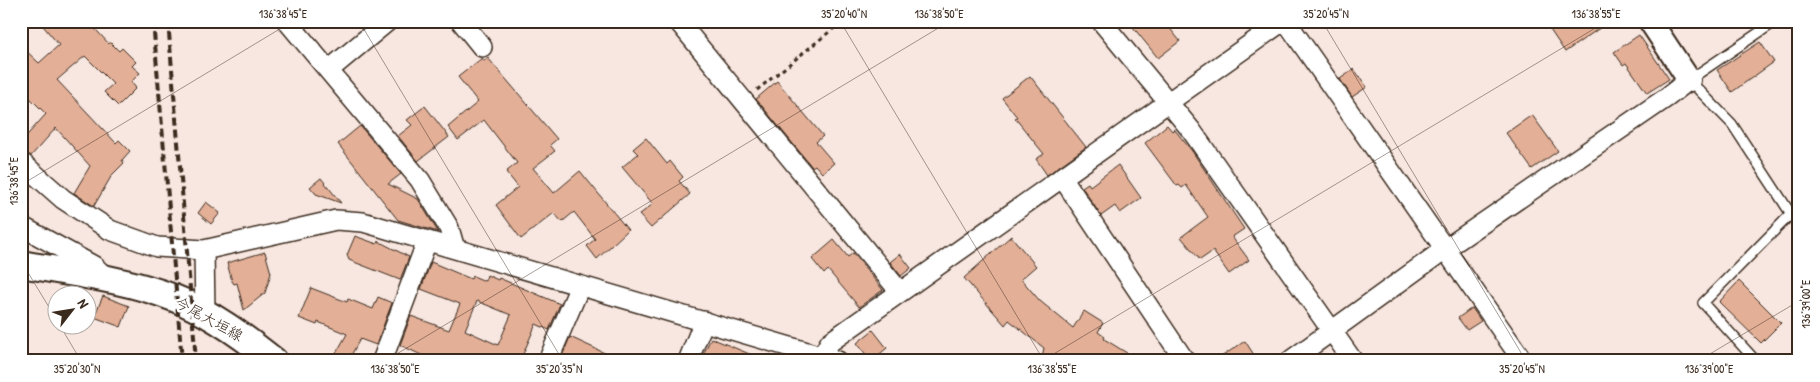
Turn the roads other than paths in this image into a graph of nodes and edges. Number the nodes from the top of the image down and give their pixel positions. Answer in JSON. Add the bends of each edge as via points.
{"nodes":[{"id":1,"x":287,"y":21,"type":"edge"},
{"id":2,"x":388,"y":21,"type":"edge"},
{"id":3,"x":461,"y":21,"type":"edge"},
{"id":4,"x":678,"y":21,"type":"edge"},
{"id":5,"x":1101,"y":21,"type":"edge"},
{"id":6,"x":1285,"y":21,"type":"edge"},
{"id":7,"x":1650,"y":21,"type":"edge"},
{"id":8,"x":1776,"y":21,"type":"edge"},
{"id":9,"x":482,"y":47,"type":"dead end"},
{"id":10,"x":329,"y":70,"type":"junction"},
{"id":11,"x":1689,"y":80,"type":"junction"},
{"id":12,"x":1168,"y":103,"type":"junction"},
{"id":13,"x":21,"y":162,"type":"edge"},
{"id":14,"x":1062,"y":178,"type":"junction"},
{"id":15,"x":21,"y":226,"type":"edge"},
{"id":16,"x":427,"y":241,"type":"junction"},
{"id":17,"x":454,"y":249,"type":"junction"},
{"id":18,"x":1446,"y":249,"type":"junction"},
{"id":19,"x":204,"y":250,"type":"junction"},
{"id":20,"x":21,"y":264,"type":"edge"},
{"id":21,"x":107,"y":279,"type":"junction"},
{"id":22,"x":580,"y":286,"type":"junction"},
{"id":23,"x":900,"y":292,"type":"junction"},
{"id":24,"x":205,"y":313,"type":"junction"},
{"id":25,"x":704,"y":322,"type":"junction"},
{"id":26,"x":1333,"y":331,"type":"junction"},
{"id":27,"x":830,"y":358,"type":"edge"},
{"id":28,"x":274,"y":361,"type":"edge"},
{"id":29,"x":382,"y":361,"type":"edge"},
{"id":30,"x":548,"y":361,"type":"edge"},
{"id":31,"x":688,"y":361,"type":"edge"},
{"id":32,"x":1185,"y":361,"type":"edge"},
{"id":33,"x":1290,"y":361,"type":"edge"},
{"id":34,"x":1354,"y":361,"type":"edge"},
{"id":35,"x":1522,"y":361,"type":"edge"},
{"id":36,"x":1756,"y":361,"type":"edge"}],
"edges":[{"from":1,"to":10,"type":"street"},
{"from":2,"to":10,"type":"street"},
{"from":3,"to":9,"type":"street"},
{"from":4,"to":23,"type":"street"},
{"from":5,"to":12,"type":"street"},
{"from":6,"to":12,"type":"street"},
{"from":6,"to":18,"type":"street"},
{"from":7,"to":11,"type":"street"},
{"from":8,"to":11,"type":"lane"},
{"from":10,"to":17,"type":"street","via":[[420,180],[449,228]]},
{"from":11,"to":18,"type":"street"},
{"from":11,"to":36,"type":"lane","via":[[1732,124],[1791,214],[1703,304]]},
{"from":12,"to":14,"type":"street"},
{"from":12,"to":26,"type":"street","via":[[1191,130]]},
{"from":13,"to":19,"type":"street","via":[[63,200],[110,230],[158,247]]},
{"from":14,"to":23,"type":"street"},
{"from":14,"to":32,"type":"street"},
{"from":15,"to":21,"type":"street","via":[[94,266]]},
{"from":16,"to":17,"type":"street"},
{"from":16,"to":19,"type":"street","via":[[363,222],[336,220]]},
{"from":16,"to":29,"type":"street"},
{"from":17,"to":22,"type":"street"},
{"from":18,"to":26,"type":"street"},
{"from":18,"to":35,"type":"street"},
{"from":19,"to":24,"type":"street"},
{"from":20,"to":21,"type":"main road","name":"今尾大垣線"},
{"from":21,"to":24,"type":"main road","name":"今尾大垣線","via":[[174,298]]},
{"from":22,"to":25,"type":"street"},
{"from":22,"to":30,"type":"street"},
{"from":23,"to":27,"type":"street","via":[[830,342]]},
{"from":24,"to":28,"type":"main road","name":"今尾大垣線"},
{"from":25,"to":27,"type":"street"},
{"from":25,"to":31,"type":"street"},
{"from":26,"to":33,"type":"street"},
{"from":26,"to":34,"type":"street"}]}
